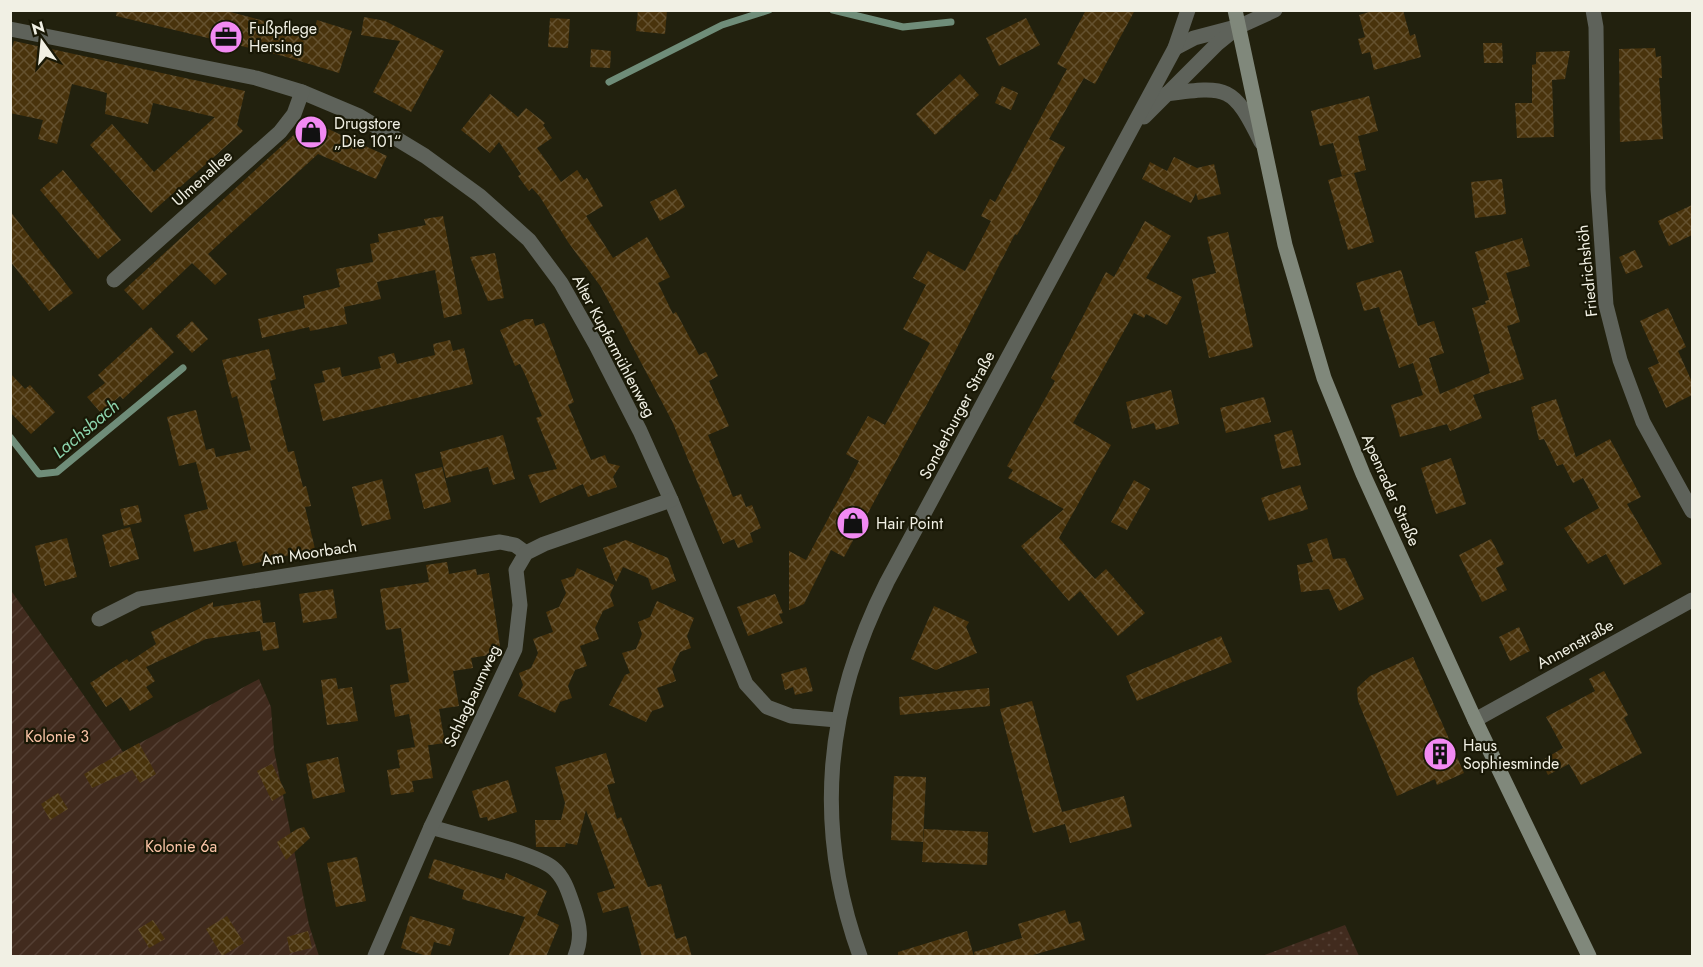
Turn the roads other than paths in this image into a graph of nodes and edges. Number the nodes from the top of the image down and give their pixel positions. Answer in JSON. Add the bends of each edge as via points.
{"nodes":[{"id":1,"x":1188,"y":10,"type":"edge"},
{"id":2,"x":1235,"y":10,"type":"edge"},
{"id":3,"x":1275,"y":10,"type":"edge"},
{"id":4,"x":1593,"y":10,"type":"edge"},
{"id":5,"x":1238,"y":27,"type":"junction"},
{"id":6,"x":10,"y":29,"type":"edge"},
{"id":7,"x":1175,"y":48,"type":"junction"},
{"id":8,"x":302,"y":92,"type":"junction"},
{"id":9,"x":1166,"y":94,"type":"junction"},
{"id":10,"x":1128,"y":135,"type":"junction"},
{"id":11,"x":1264,"y":150,"type":"junction"},
{"id":12,"x":114,"y":280,"type":"dead end"},
{"id":13,"x":671,"y":500,"type":"junction"},
{"id":14,"x":1692,"y":511,"type":"edge"},
{"id":15,"x":526,"y":553,"type":"junction"},
{"id":16,"x":1692,"y":600,"type":"edge"},
{"id":17,"x":99,"y":618,"type":"dead end"},
{"id":18,"x":837,"y":720,"type":"junction"},
{"id":19,"x":1475,"y":720,"type":"junction"},
{"id":20,"x":431,"y":827,"type":"junction"},
{"id":21,"x":375,"y":957,"type":"edge"},
{"id":22,"x":575,"y":957,"type":"edge"},
{"id":23,"x":860,"y":957,"type":"edge"},
{"id":24,"x":1589,"y":957,"type":"edge"}],
"edges":[{"from":1,"to":7,"type":"street","name":"Sonderburger Straße"},
{"from":2,"to":5,"type":"main road","name":"Apenrader Straße"},
{"from":3,"to":5,"type":"street"},
{"from":4,"to":14,"type":"street","name":"Friedrichshöh","via":[[1606,305],[1620,360],[1643,422]]},
{"from":5,"to":7,"type":"street","via":[[1194,38]]},
{"from":5,"to":9,"type":"street","name":"Sonderburger Straße"},
{"from":5,"to":11,"type":"main road","name":"Apenrader Straße"},
{"from":6,"to":8,"type":"street","name":"Alter Kupfermühlenweg","via":[[256,78]]},
{"from":7,"to":10,"type":"street","name":"Sonderburger Straße"},
{"from":8,"to":12,"type":"street","name":"Ulmenallee","via":[[294,114],[280,132]]},
{"from":8,"to":13,"type":"street","name":"Alter Kupfermühlenweg","via":[[359,116],[425,156],[480,196],[529,240],[561,282],[596,345]]},
{"from":9,"to":10,"type":"street","name":"Sonderburger Straße"},
{"from":9,"to":11,"type":"street","via":[[1204,89],[1228,93],[1243,106]]},
{"from":10,"to":18,"type":"street","name":"Sonderburger Straße","via":[[866,624]]},
{"from":11,"to":19,"type":"main road","name":"Apenrader Straße","via":[[1284,244],[1324,378],[1363,474]]},
{"from":13,"to":15,"type":"street"},
{"from":13,"to":18,"type":"street","name":"Alter Kupfermühlenweg","via":[[746,684],[767,707],[791,716]]},
{"from":15,"to":17,"type":"street","name":"Am Moorbach","via":[[515,545],[500,542],[476,545],[139,599]]},
{"from":15,"to":20,"type":"street","name":"Schlagbaumweg","via":[[516,570],[520,605],[515,649]]},
{"from":16,"to":19,"type":"street","name":"Annenstraße"},
{"from":18,"to":23,"type":"street","via":[[831,775],[834,854]]},
{"from":19,"to":24,"type":"main road","name":"Apenrader Straße"},
{"from":20,"to":21,"type":"street","name":"Schlagbaumweg"},
{"from":20,"to":22,"type":"street","via":[[552,867],[564,881],[579,920],[581,941]]}]}
